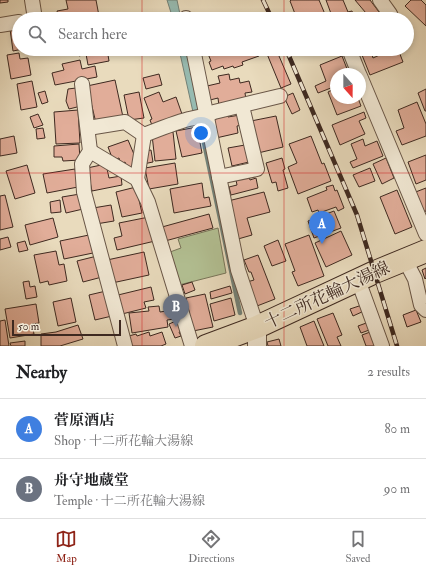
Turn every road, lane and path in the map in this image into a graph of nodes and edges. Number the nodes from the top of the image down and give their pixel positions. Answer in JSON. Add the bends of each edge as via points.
{"nodes":[{"id":1,"x":32,"y":0,"type":"edge"},
{"id":2,"x":380,"y":0,"type":"edge"},
{"id":3,"x":33,"y":12,"type":"edge"},
{"id":4,"x":389,"y":12,"type":"edge"},
{"id":5,"x":12,"y":23,"type":"edge"},
{"id":6,"x":0,"y":25,"type":"edge"},
{"id":7,"x":194,"y":56,"type":"edge"},
{"id":8,"x":352,"y":56,"type":"edge"},
{"id":9,"x":357,"y":68,"type":"edge"},
{"id":10,"x":82,"y":84,"type":"dead end"},
{"id":11,"x":366,"y":89,"type":"edge"},
{"id":12,"x":280,"y":96,"type":"dead end"},
{"id":13,"x":242,"y":106,"type":"junction"},
{"id":14,"x":206,"y":116,"type":"junction"},
{"id":15,"x":88,"y":128,"type":"junction"},
{"id":16,"x":144,"y":135,"type":"junction"},
{"id":17,"x":90,"y":151,"type":"junction"},
{"id":18,"x":219,"y":177,"type":"junction"},
{"id":19,"x":137,"y":179,"type":"junction"},
{"id":20,"x":426,"y":234,"type":"edge"},
{"id":21,"x":426,"y":251,"type":"edge"},
{"id":22,"x":405,"y":260,"type":"junction"},
{"id":23,"x":358,"y":280,"type":"junction"},
{"id":24,"x":426,"y":310,"type":"edge"},
{"id":25,"x":257,"y":337,"type":"edge"},
{"id":26,"x":125,"y":346,"type":"edge"},
{"id":27,"x":192,"y":346,"type":"edge"},
{"id":28,"x":206,"y":346,"type":"edge"},
{"id":29,"x":382,"y":346,"type":"edge"}],
"edges":[{"from":1,"to":3,"type":"street"},
{"from":2,"to":4,"type":"street"},
{"from":5,"to":6,"type":"street"},
{"from":7,"to":14,"type":"street"},
{"from":8,"to":9,"type":"street"},
{"from":10,"to":15,"type":"street"},
{"from":11,"to":20,"type":"street"},
{"from":12,"to":13,"type":"street"},
{"from":13,"to":14,"type":"street"},
{"from":13,"to":18,"type":"street","via":[[257,169]]},
{"from":14,"to":16,"type":"street","via":[[191,118]]},
{"from":14,"to":18,"type":"street"},
{"from":15,"to":16,"type":"street","via":[[125,122]]},
{"from":15,"to":17,"type":"street"},
{"from":16,"to":19,"type":"street"},
{"from":17,"to":19,"type":"street"},
{"from":17,"to":26,"type":"street","via":[[82,164],[84,192]]},
{"from":18,"to":25,"type":"street","via":[[238,270]]},
{"from":19,"to":27,"type":"street","via":[[148,202]]},
{"from":21,"to":22,"type":"main road","name":"十二所花輪大湯線"},
{"from":22,"to":23,"type":"main road","name":"十二所花輪大湯線"},
{"from":22,"to":24,"type":"street","via":[[415,279],[421,305]]},
{"from":23,"to":25,"type":"main road","name":"十二所花輪大湯線"},
{"from":23,"to":29,"type":"street"},
{"from":25,"to":28,"type":"main road","name":"十二所花輪大湯線"}]}
